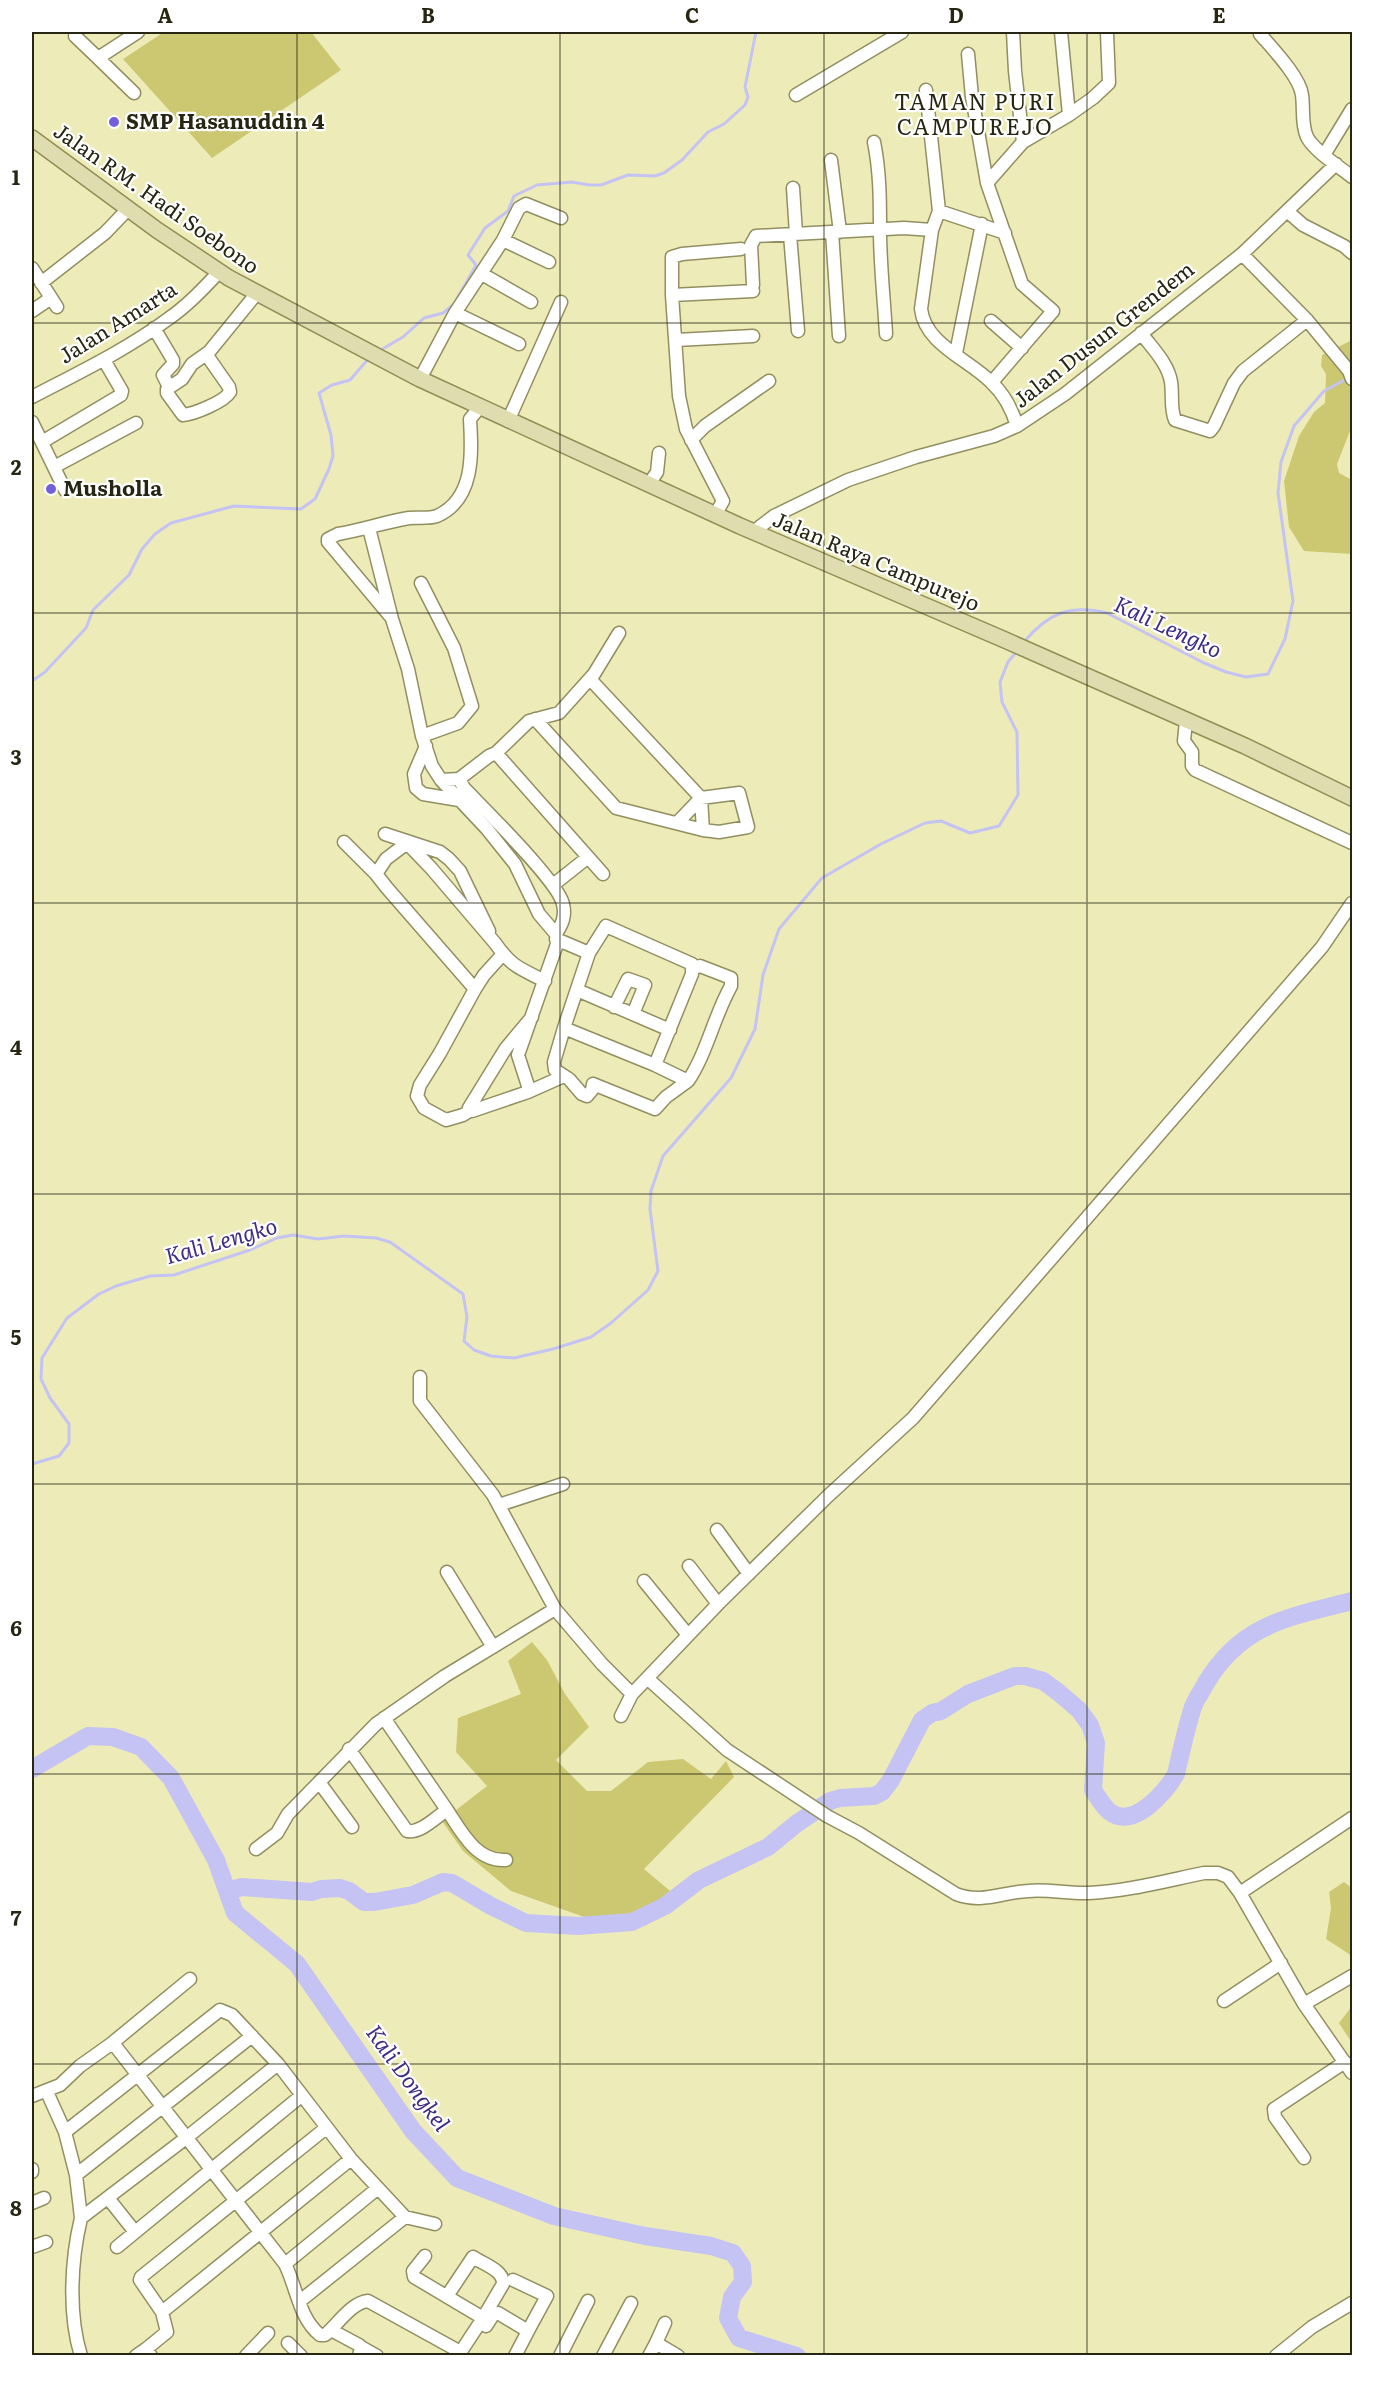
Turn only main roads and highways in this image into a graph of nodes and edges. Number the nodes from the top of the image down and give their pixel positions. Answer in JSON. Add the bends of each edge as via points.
{"nodes":[{"id":1,"x":32,"y":138,"type":"edge"},
{"id":2,"x":386,"y":359,"type":"joint"},
{"id":3,"x":1353,"y":798,"type":"edge"}],
"edges":[{"from":1,"to":2,"type":"main road","name":"Jalan RM. Hadi Soebono","via":[[219,272]]},
{"from":2,"to":3,"type":"main road","name":"Jalan Raya Campurejo","via":[[480,408],[715,515],[1245,746]]}]}
